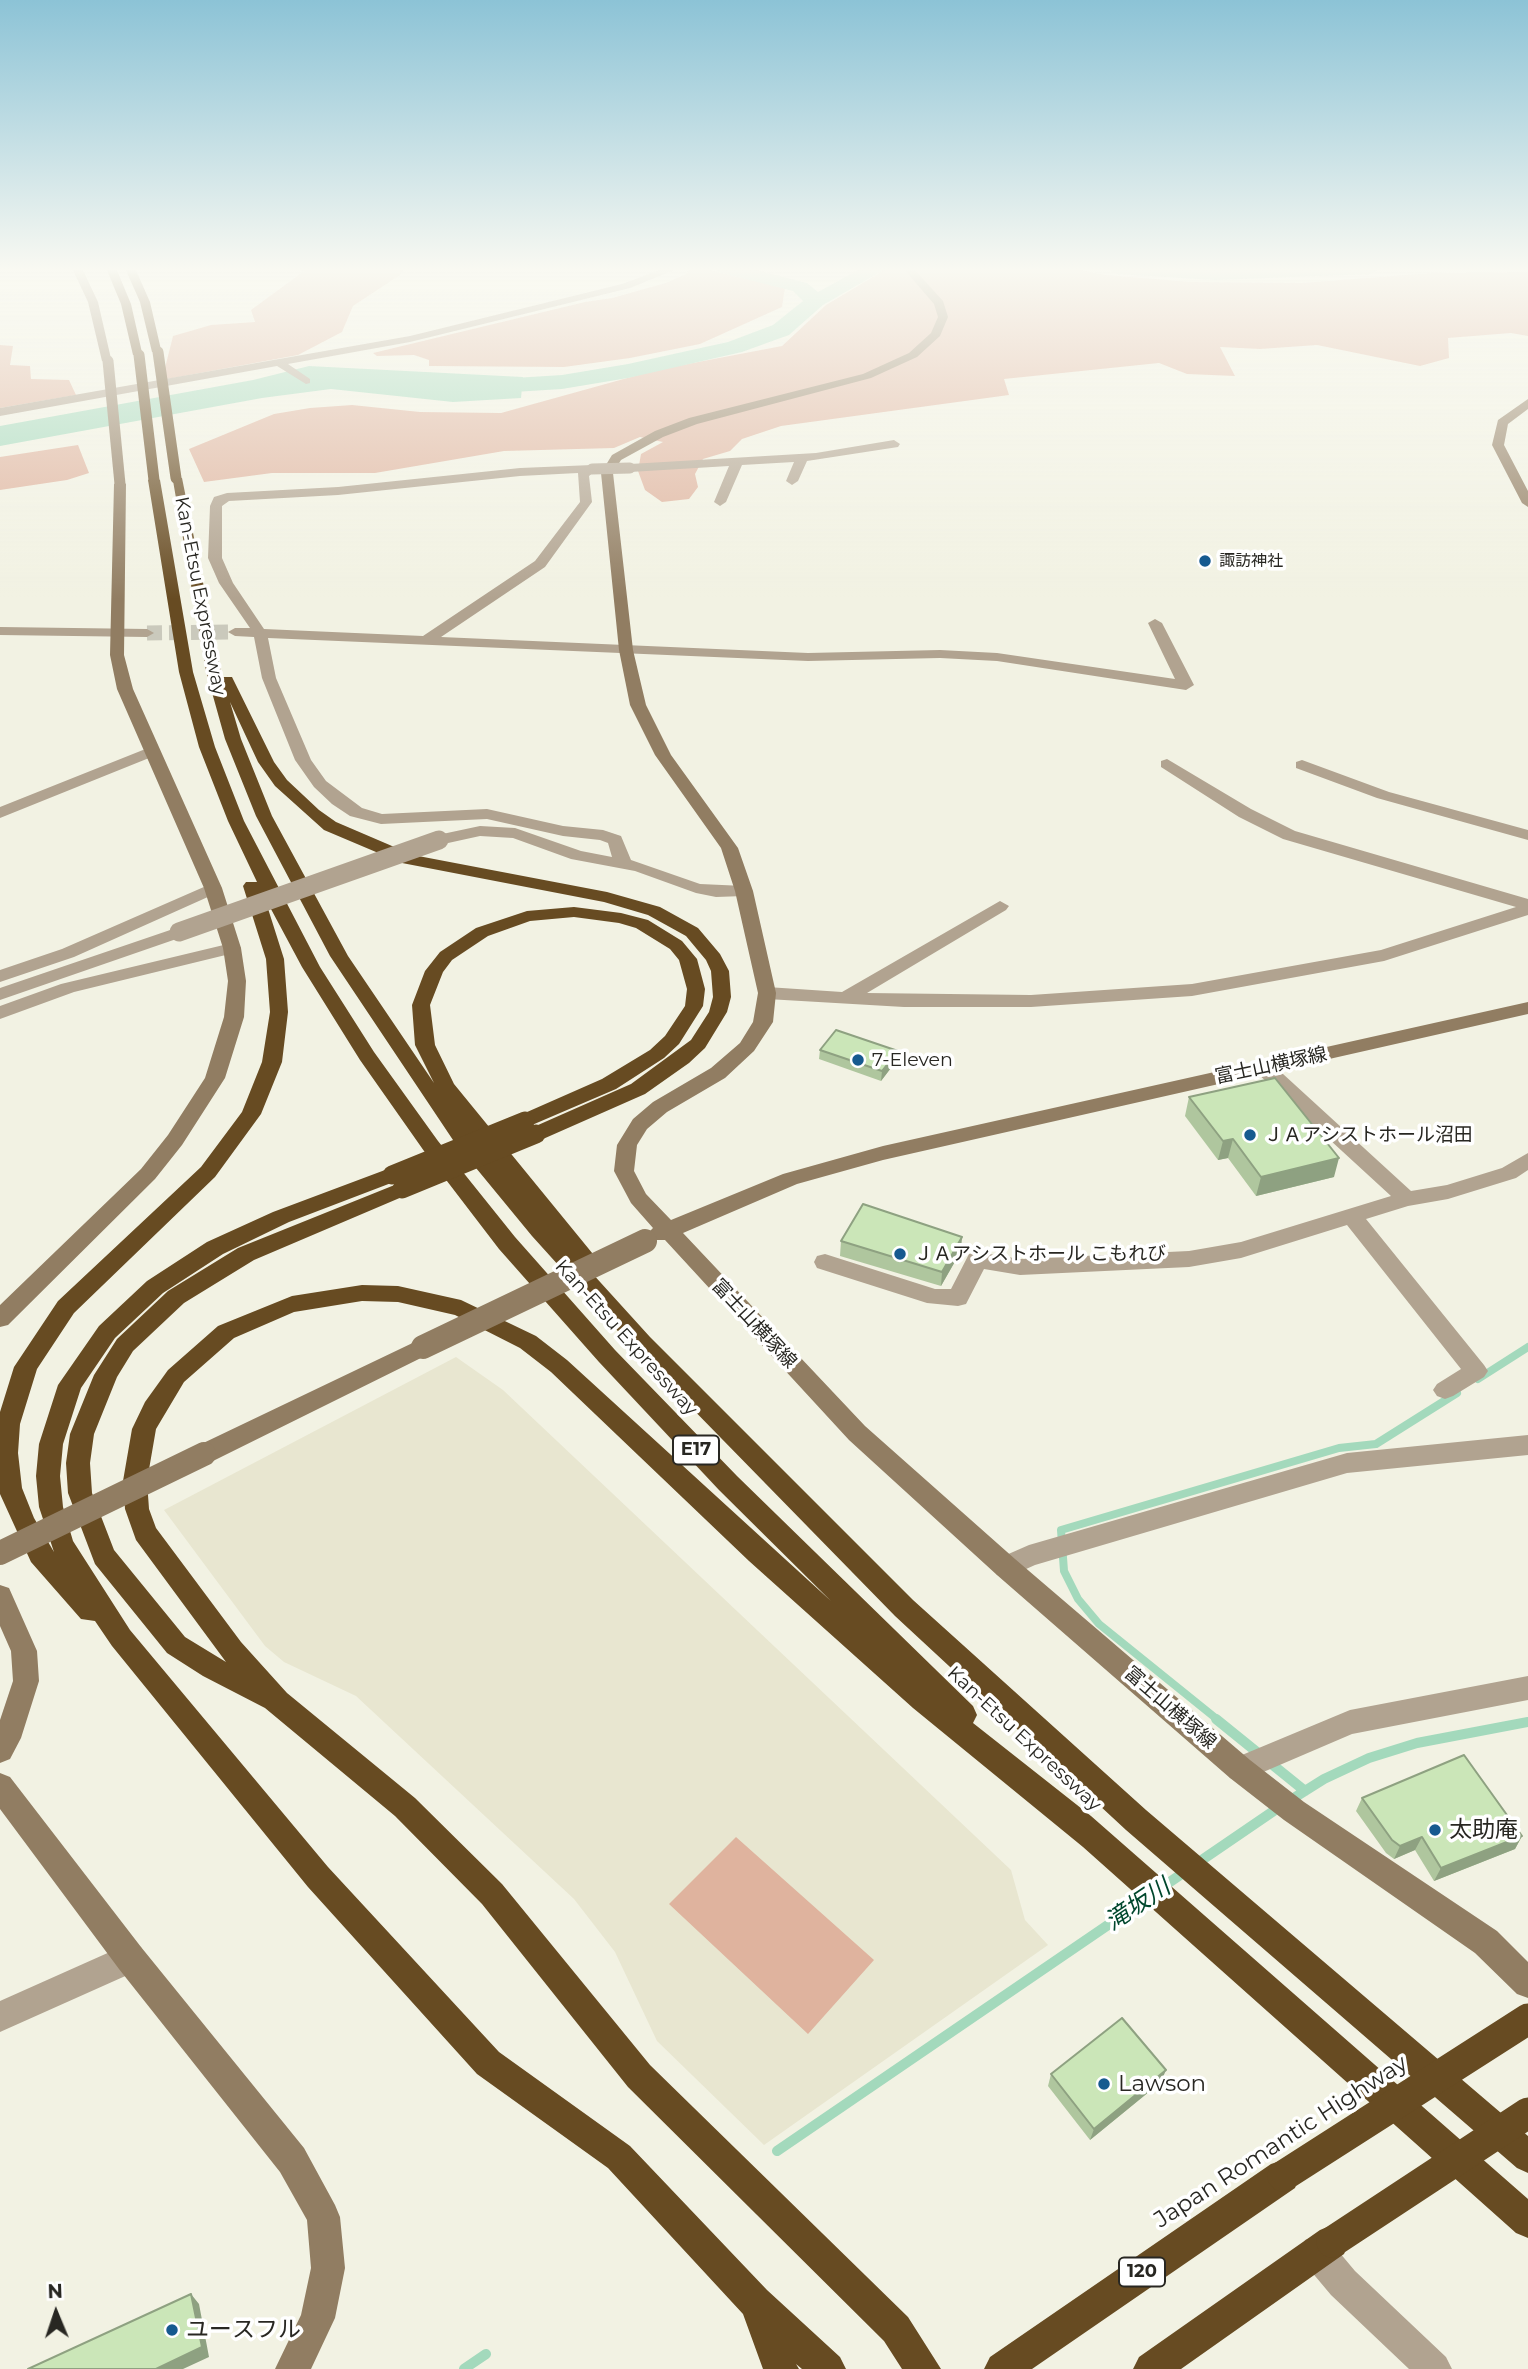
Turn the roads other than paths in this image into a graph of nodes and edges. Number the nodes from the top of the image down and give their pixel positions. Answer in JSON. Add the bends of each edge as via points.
{"nodes":[{"id":1,"x":110,"y":379,"type":"edge"},
{"id":2,"x":144,"y":379,"type":"edge"},
{"id":3,"x":159,"y":379,"type":"edge"},
{"id":4,"x":201,"y":379,"type":"edge"},
{"id":5,"x":302,"y":379,"type":"edge"},
{"id":6,"x":854,"y":379,"type":"edge"},
{"id":7,"x":306,"y":381,"type":"dead end"},
{"id":8,"x":1528,"y":403,"type":"edge"},
{"id":9,"x":0,"y":412,"type":"edge"},
{"id":10,"x":894,"y":444,"type":"dead end"},
{"id":11,"x":802,"y":458,"type":"junction"},
{"id":12,"x":737,"y":462,"type":"junction"},
{"id":13,"x":589,"y":469,"type":"junction"},
{"id":14,"x":165,"y":479,"type":"junction"},
{"id":15,"x":792,"y":481,"type":"dead end"},
{"id":16,"x":720,"y":502,"type":"dead end"},
{"id":17,"x":1528,"y":503,"type":"edge"},
{"id":18,"x":199,"y":606,"type":"junction"},
{"id":19,"x":1154,"y":622,"type":"dead end"},
{"id":20,"x":0,"y":631,"type":"edge"},
{"id":21,"x":235,"y":632,"type":"tunnel mouth"},
{"id":22,"x":146,"y":633,"type":"tunnel mouth"},
{"id":23,"x":260,"y":633,"type":"junction"},
{"id":24,"x":117,"y":634,"type":"junction"},
{"id":25,"x":426,"y":640,"type":"junction"},
{"id":26,"x":626,"y":650,"type":"junction"},
{"id":27,"x":207,"y":747,"type":"junction"},
{"id":28,"x":153,"y":751,"type":"junction"},
{"id":29,"x":1167,"y":764,"type":"dead end"},
{"id":30,"x":1302,"y":765,"type":"dead end"},
{"id":31,"x":0,"y":813,"type":"edge"},
{"id":32,"x":1528,"y":835,"type":"edge"},
{"id":33,"x":622,"y":863,"type":"junction"},
{"id":34,"x":213,"y":888,"type":"junction"},
{"id":35,"x":744,"y":891,"type":"junction"},
{"id":36,"x":1000,"y":906,"type":"dead end"},
{"id":37,"x":1528,"y":907,"type":"edge"},
{"id":38,"x":232,"y":948,"type":"junction"},
{"id":39,"x":0,"y":976,"type":"edge"},
{"id":40,"x":767,"y":993,"type":"junction"},
{"id":41,"x":0,"y":994,"type":"edge"},
{"id":42,"x":844,"y":999,"type":"junction"},
{"id":43,"x":1528,"y":1008,"type":"edge"},
{"id":44,"x":0,"y":1013,"type":"edge"},
{"id":45,"x":1264,"y":1068,"type":"junction"},
{"id":46,"x":530,"y":1128,"type":"junction"},
{"id":47,"x":1528,"y":1160,"type":"edge"},
{"id":48,"x":397,"y":1182,"type":"junction"},
{"id":49,"x":1407,"y":1199,"type":"junction"},
{"id":50,"x":1351,"y":1216,"type":"junction"},
{"id":51,"x":656,"y":1236,"type":"junction"},
{"id":52,"x":825,"y":1262,"type":"dead end"},
{"id":53,"x":0,"y":1319,"type":"edge"},
{"id":54,"x":1445,"y":1390,"type":"dead end"},
{"id":55,"x":1528,"y":1446,"type":"edge"},
{"id":56,"x":764,"y":1468,"type":"junction"},
{"id":57,"x":0,"y":1553,"type":"edge"},
{"id":58,"x":1006,"y":1567,"type":"junction"},
{"id":59,"x":0,"y":1596,"type":"edge"},
{"id":60,"x":121,"y":1638,"type":"junction"},
{"id":61,"x":1528,"y":1688,"type":"edge"},
{"id":62,"x":277,"y":1702,"type":"junction"},
{"id":63,"x":0,"y":1749,"type":"edge"},
{"id":64,"x":1240,"y":1769,"type":"junction"},
{"id":65,"x":0,"y":1786,"type":"edge"},
{"id":66,"x":1091,"y":1836,"type":"junction"},
{"id":67,"x":130,"y":1958,"type":"junction"},
{"id":68,"x":1528,"y":1983,"type":"edge"},
{"id":69,"x":0,"y":2017,"type":"edge"},
{"id":70,"x":1528,"y":2019,"type":"edge"},
{"id":71,"x":1528,"y":2113,"type":"edge"},
{"id":72,"x":1528,"y":2157,"type":"edge"},
{"id":73,"x":1528,"y":2221,"type":"edge"},
{"id":74,"x":1325,"y":2247,"type":"junction"},
{"id":75,"x":755,"y":2302,"type":"junction"},
{"id":76,"x":293,"y":2369,"type":"edge"},
{"id":77,"x":781,"y":2369,"type":"edge"},
{"id":78,"x":828,"y":2369,"type":"edge"},
{"id":79,"x":923,"y":2369,"type":"edge"},
{"id":80,"x":1002,"y":2369,"type":"edge"},
{"id":81,"x":1151,"y":2369,"type":"edge"},
{"id":82,"x":1434,"y":2369,"type":"edge"}],
"edges":[{"from":1,"to":24,"type":"street","bridge":true,"via":[[120,484]]},
{"from":2,"to":14,"type":"highway","name":"Kan-Etsu Expressway","number":"E17","bridge":true},
{"from":3,"to":14,"type":"highway","name":"Kan-Etsu Expressway","number":"E17","bridge":true},
{"from":4,"to":9,"type":"street"},
{"from":5,"to":7,"type":"street"},
{"from":6,"to":26,"type":"street","via":[[693,421],[611,464],[607,473]]},
{"from":8,"to":17,"type":"street","via":[[1508,415],[1498,439],[1503,459]]},
{"from":10,"to":11,"type":"street"},
{"from":11,"to":12,"type":"street"},
{"from":11,"to":15,"type":"street"},
{"from":12,"to":13,"type":"street","bridge":true},
{"from":12,"to":16,"type":"street"},
{"from":13,"to":23,"type":"street","via":[[222,498],[216,506],[215,558]]},
{"from":13,"to":25,"type":"street","via":[[583,476],[586,502],[540,564]]},
{"from":14,"to":18,"type":"highway","name":"Kan-Etsu Expressway","number":"E17"},
{"from":14,"to":27,"type":"highway","name":"Kan-Etsu Expressway","number":"E17","via":[[186,672]]},
{"from":18,"to":46,"type":"highway","via":[[216,656],[266,762],[281,783],[321,820],[408,859],[607,897],[654,911],[692,932],[714,958],[722,997],[711,1027],[682,1059],[638,1089]]},
{"from":18,"to":56,"type":"highway","name":"Kan-Etsu Expressway","number":"E17","via":[[233,739],[264,816],[333,945],[396,1044],[460,1135],[540,1231]]},
{"from":19,"to":26,"type":"street","via":[[1186,685],[997,657],[808,657]]},
{"from":20,"to":24,"type":"street"},
{"from":21,"to":23,"type":"street"},
{"from":22,"to":24,"type":"street"},
{"from":23,"to":25,"type":"street"},
{"from":23,"to":33,"type":"street","via":[[269,678],[303,760],[338,801],[380,819],[487,814],[603,835],[615,840]]},
{"from":24,"to":28,"type":"street","via":[[125,689]]},
{"from":25,"to":26,"type":"street"},
{"from":26,"to":35,"type":"street","via":[[645,723],[722,834]]},
{"from":27,"to":60,"type":"highway","via":[[275,959],[279,1012],[272,1062],[251,1114],[233,1142],[208,1172],[92,1280],[43,1337],[26,1367],[8,1424],[10,1488],[22,1520],[62,1583]]},
{"from":27,"to":66,"type":"highway","name":"Kan-Etsu Expressway","number":"E17","via":[[247,843],[311,967],[430,1146],[507,1242],[728,1483],[873,1629]]},
{"from":28,"to":31,"type":"street"},
{"from":28,"to":34,"type":"street"},
{"from":29,"to":37,"type":"street","via":[[1289,835]]},
{"from":30,"to":32,"type":"street","via":[[1383,795]]},
{"from":33,"to":35,"type":"street","via":[[708,891]]},
{"from":33,"to":41,"type":"street","bridge":true,"via":[[577,855],[504,831],[465,833]]},
{"from":34,"to":38,"type":"street"},
{"from":34,"to":39,"type":"street","via":[[68,953]]},
{"from":35,"to":40,"type":"street"},
{"from":36,"to":42,"type":"street"},
{"from":37,"to":42,"type":"street","via":[[1384,955],[1192,990],[1031,1001]]},
{"from":38,"to":44,"type":"street","via":[[68,988]]},
{"from":38,"to":53,"type":"street","via":[[237,981],[234,1017],[215,1078],[199,1106],[148,1174]]},
{"from":40,"to":42,"type":"street"},
{"from":40,"to":51,"type":"street","via":[[763,1022],[747,1047],[718,1073],[660,1107],[640,1124],[627,1145],[624,1171]]},
{"from":43,"to":45,"type":"street","name":"富士山横塚線"},
{"from":45,"to":49,"type":"street"},
{"from":45,"to":51,"type":"street","name":"富士山横塚線","via":[[844,1163],[790,1179]]},
{"from":46,"to":48,"type":"highway","bridge":true},
{"from":46,"to":56,"type":"highway","via":[[646,1062],[672,1040],[694,1006],[696,989],[688,960],[676,945],[642,924],[599,913],[551,913],[504,922],[446,956],[426,987],[421,1024],[432,1066],[470,1121]]},
{"from":47,"to":49,"type":"street","via":[[1509,1173]]},
{"from":48,"to":60,"type":"highway","via":[[248,1232],[185,1265],[107,1332],[70,1385],[51,1444],[51,1507],[75,1569]]},
{"from":48,"to":62,"type":"highway","via":[[246,1254],[176,1297],[125,1345],[96,1395],[82,1434],[80,1493],[104,1556],[123,1583],[176,1645]]},
{"from":49,"to":50,"type":"street"},
{"from":50,"to":52,"type":"street","via":[[1241,1250],[1189,1259],[1020,1267],[977,1260],[958,1298],[935,1297]]},
{"from":50,"to":54,"type":"street","via":[[1476,1371]]},
{"from":51,"to":57,"type":"street","bridge":true},
{"from":51,"to":58,"type":"street","name":"富士山横塚線","via":[[857,1433]]},
{"from":55,"to":58,"type":"street","via":[[1347,1463],[1029,1556]]},
{"from":56,"to":72,"type":"highway","name":"Kan-Etsu Expressway","number":"E17","via":[[904,1608],[1136,1820]]},
{"from":58,"to":64,"type":"street","name":"富士山横塚線"},
{"from":59,"to":63,"type":"street","via":[[24,1651],[26,1681]]},
{"from":60,"to":75,"type":"highway","via":[[318,1877],[488,2063],[619,2157]]},
{"from":61,"to":64,"type":"street","via":[[1350,1722]]},
{"from":62,"to":66,"type":"highway","via":[[145,1533],[135,1481],[144,1429],[176,1376],[226,1332],[259,1316],[327,1296],[398,1294],[431,1299],[497,1325],[559,1366],[758,1553],[902,1680]]},
{"from":62,"to":79,"type":"highway","via":[[405,1807],[492,1894],[639,2076],[896,2329]]},
{"from":64,"to":68,"type":"street","name":"富士山横塚線","via":[[1486,1942]]},
{"from":65,"to":67,"type":"street"},
{"from":66,"to":73,"type":"highway","name":"Kan-Etsu Expressway","number":"E17"},
{"from":67,"to":69,"type":"street"},
{"from":67,"to":76,"type":"street","via":[[292,2160],[323,2217],[328,2268],[318,2318]]},
{"from":70,"to":80,"type":"highway","name":"Japan Romantic Highway","number":"120","bridge":true,"via":[[1283,2176]]},
{"from":71,"to":74,"type":"highway","bridge":true},
{"from":74,"to":81,"type":"highway"},
{"from":74,"to":82,"type":"street","via":[[1343,2283]]},
{"from":75,"to":77,"type":"highway"},
{"from":75,"to":78,"type":"highway"}]}
